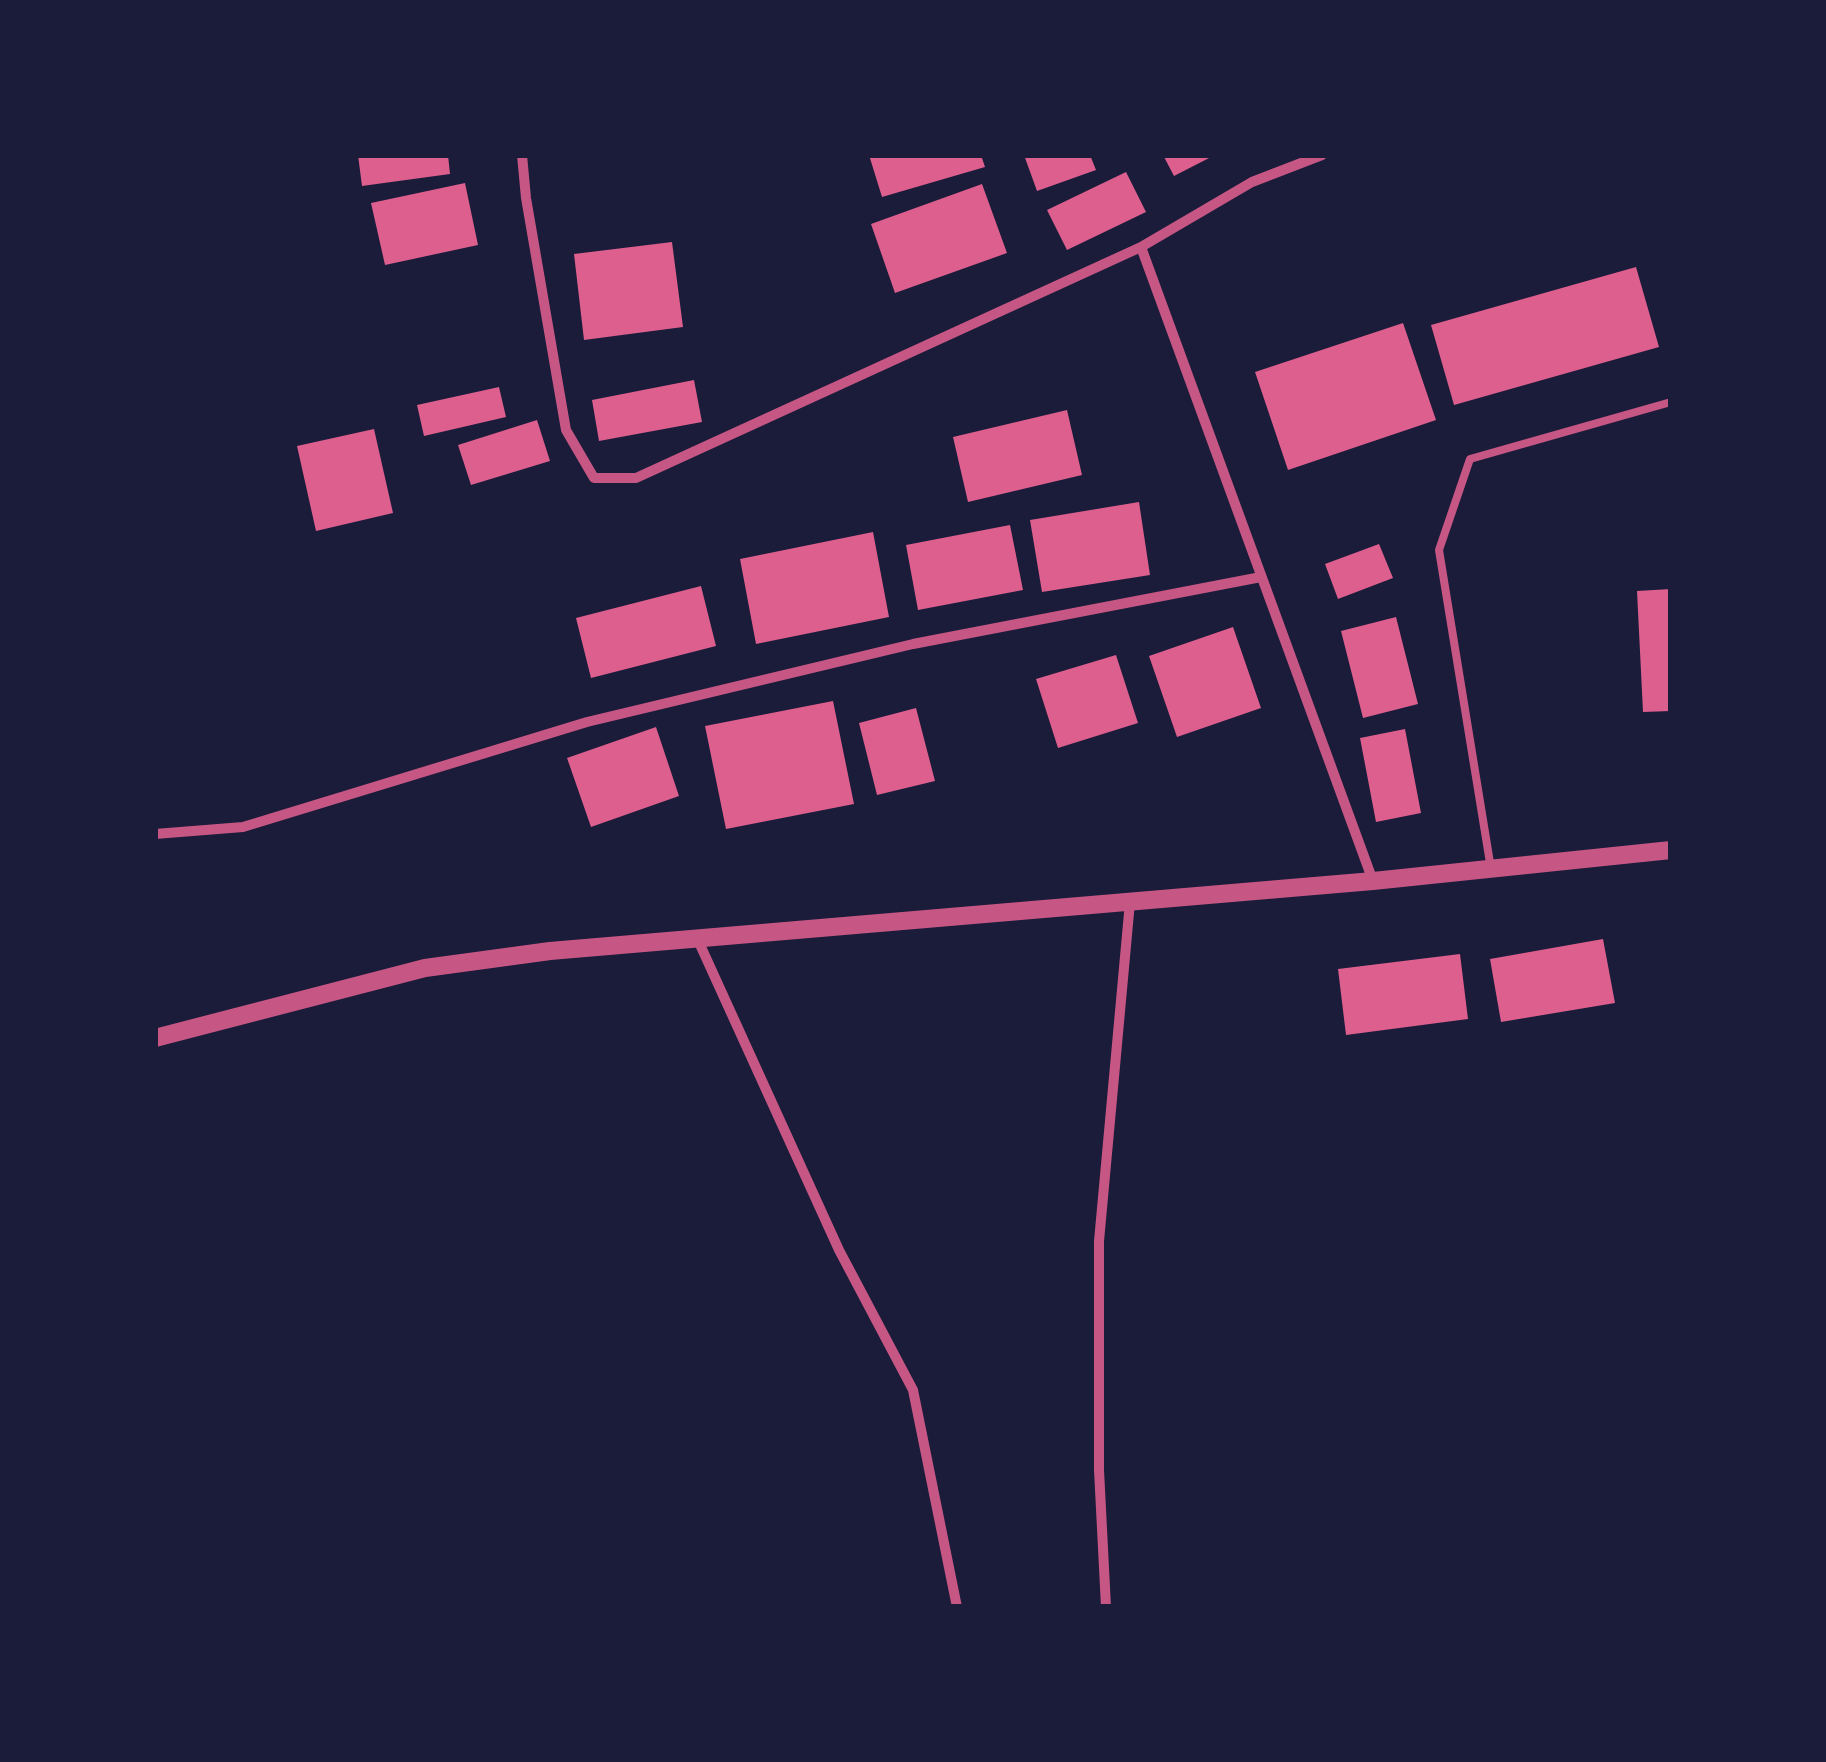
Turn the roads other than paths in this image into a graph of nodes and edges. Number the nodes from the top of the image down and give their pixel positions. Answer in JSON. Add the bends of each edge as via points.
{"nodes":[{"id":1,"x":522,"y":155,"type":"edge"},
{"id":2,"x":1322,"y":155,"type":"edge"},
{"id":3,"x":1141,"y":247,"type":"junction"},
{"id":4,"x":1671,"y":402,"type":"edge"},
{"id":5,"x":1261,"y":577,"type":"junction"},
{"id":6,"x":155,"y":834,"type":"edge"},
{"id":7,"x":1671,"y":850,"type":"edge"},
{"id":8,"x":1491,"y":869,"type":"junction"},
{"id":9,"x":1373,"y":881,"type":"junction"},
{"id":10,"x":1130,"y":902,"type":"junction"},
{"id":11,"x":697,"y":938,"type":"junction"},
{"id":12,"x":155,"y":1038,"type":"edge"},
{"id":13,"x":958,"y":1607,"type":"edge"},
{"id":14,"x":1106,"y":1607,"type":"edge"}],
"edges":[{"from":1,"to":3,"type":"street","via":[[566,430],[594,478],[636,478]]},
{"from":2,"to":3,"type":"street","via":[[1252,182]]},
{"from":3,"to":5,"type":"street"},
{"from":4,"to":8,"type":"lane","via":[[1470,460],[1439,550]]},
{"from":5,"to":6,"type":"street","via":[[913,644],[587,722],[243,827]]},
{"from":5,"to":9,"type":"street"},
{"from":7,"to":8,"type":"street"},
{"from":8,"to":9,"type":"street"},
{"from":9,"to":10,"type":"street"},
{"from":10,"to":11,"type":"street"},
{"from":10,"to":14,"type":"street","via":[[1099,1241]]},
{"from":11,"to":12,"type":"street","via":[[425,968]]},
{"from":11,"to":13,"type":"street","via":[[839,1250],[913,1390]]}]}
